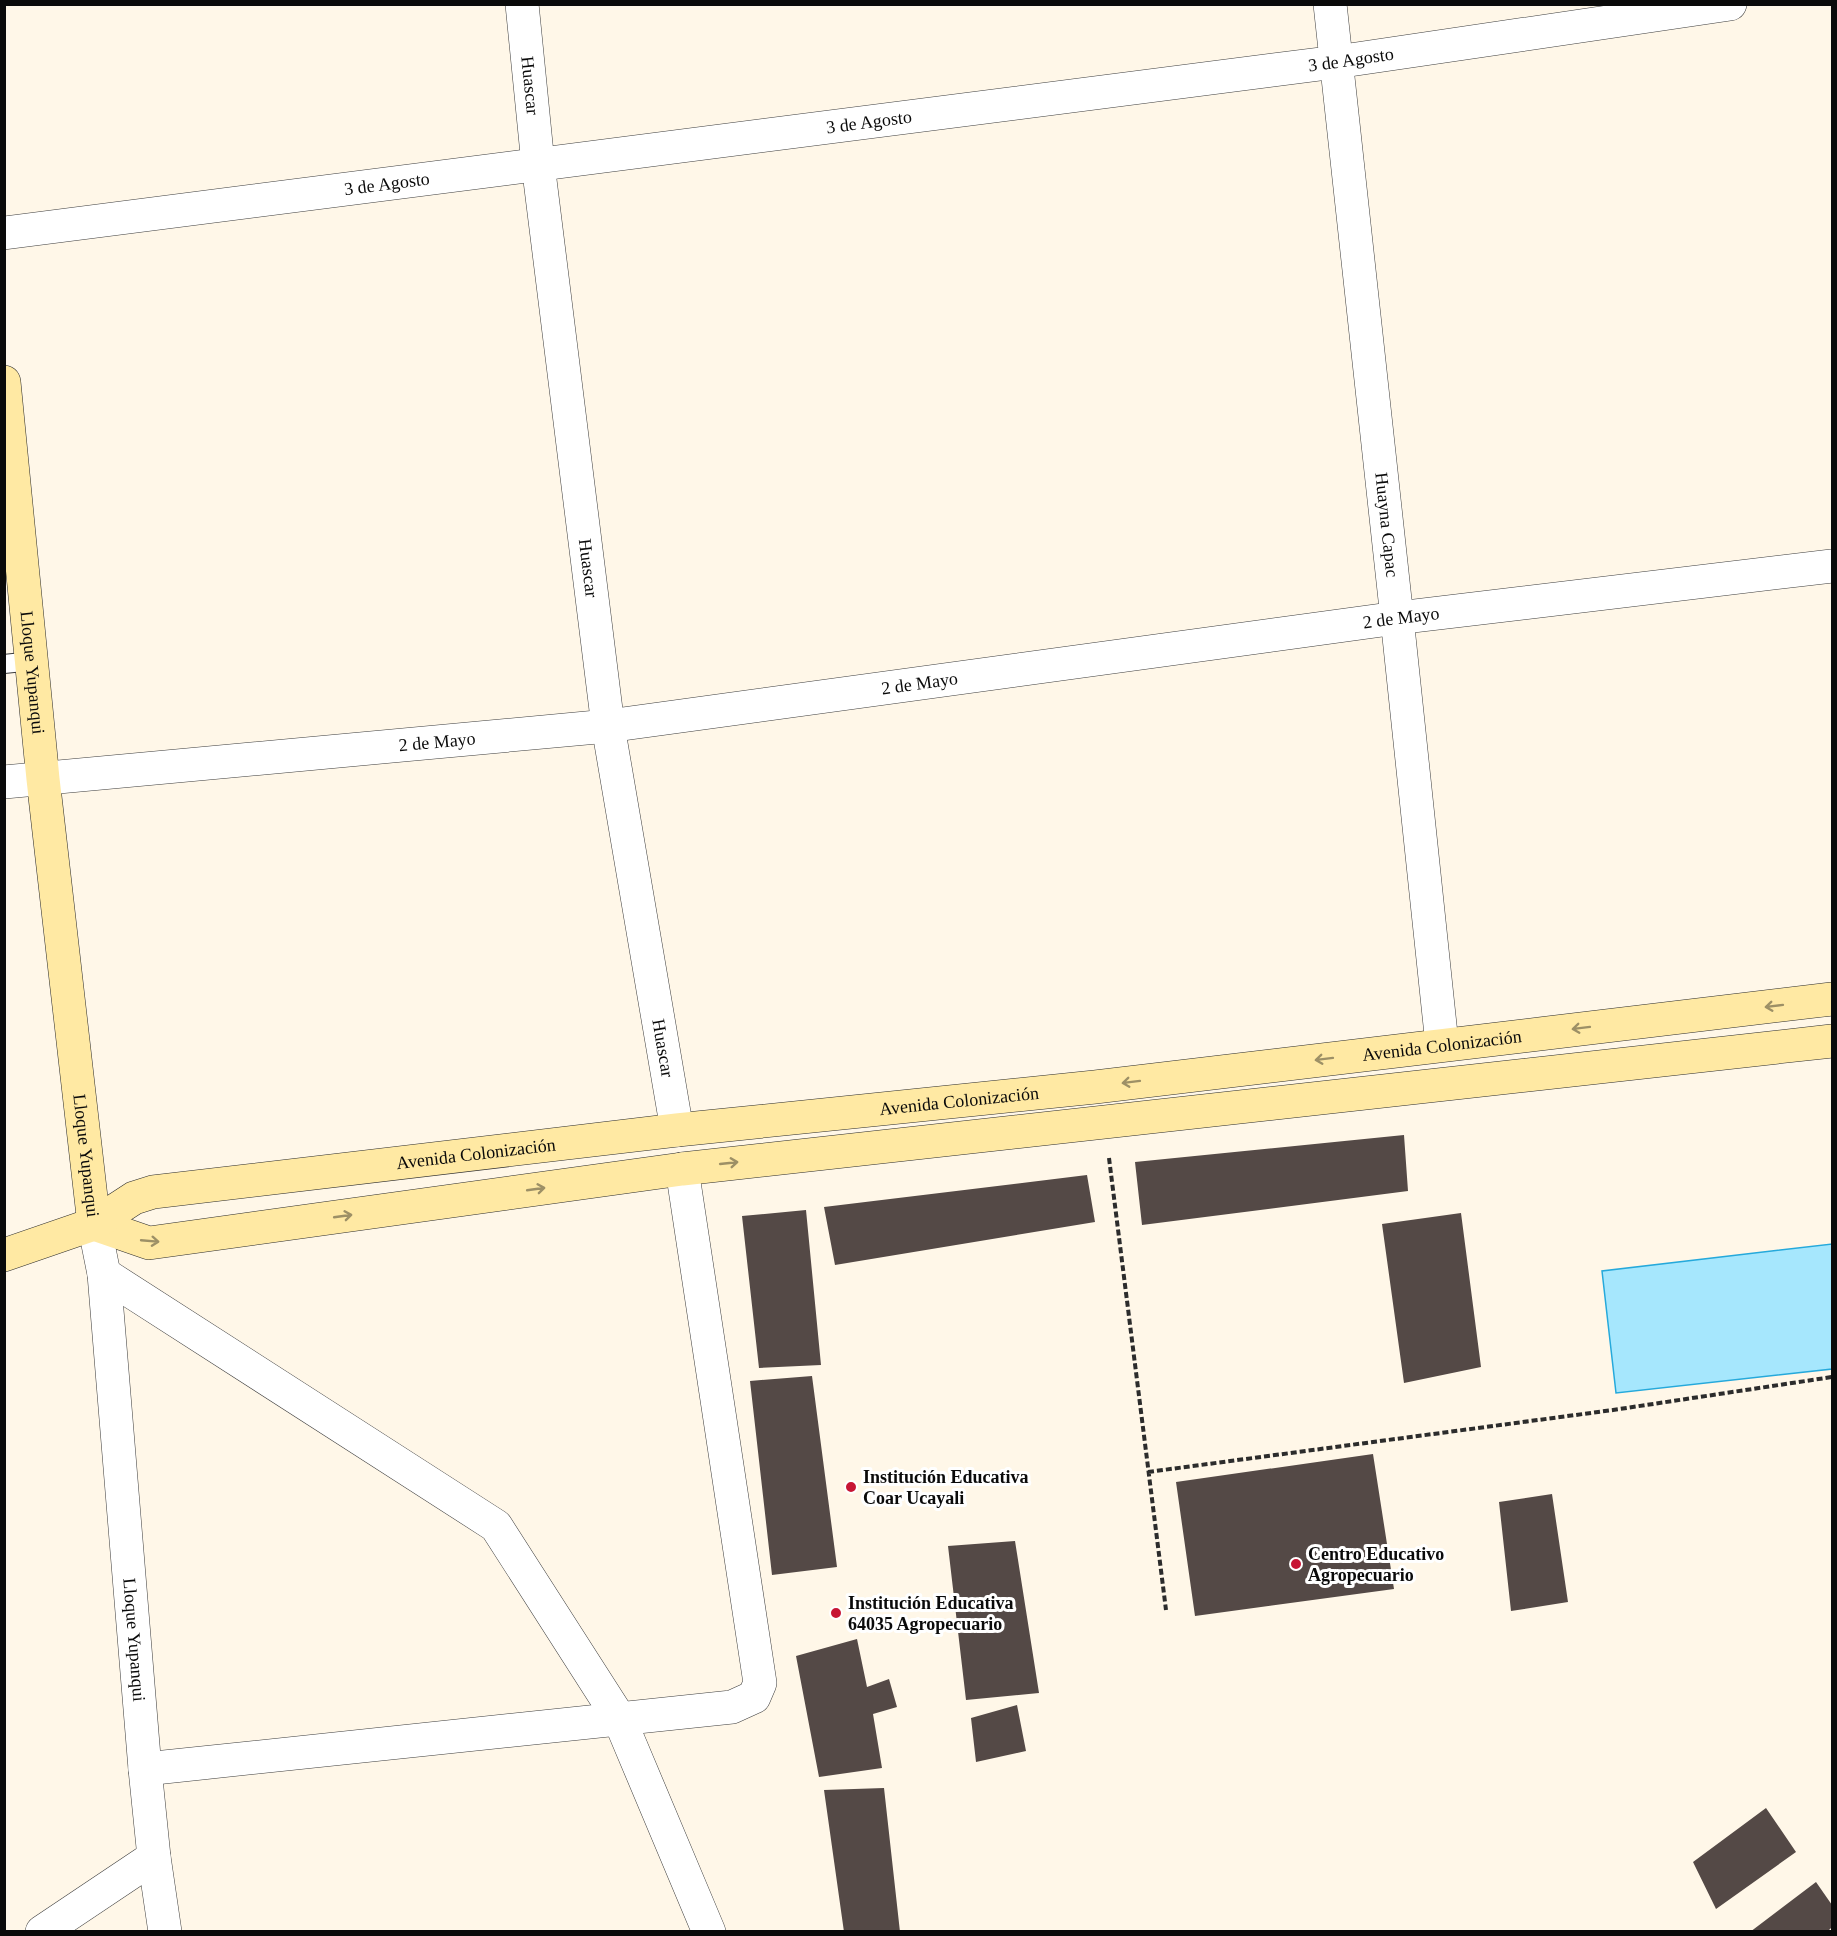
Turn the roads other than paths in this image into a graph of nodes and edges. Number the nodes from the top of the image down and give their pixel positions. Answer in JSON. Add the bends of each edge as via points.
{"nodes":[{"id":1,"x":522,"y":4,"type":"edge"},
{"id":2,"x":1330,"y":4,"type":"edge"},
{"id":3,"x":1730,"y":4,"type":"edge"},
{"id":4,"x":1336,"y":62,"type":"junction"},
{"id":5,"x":538,"y":164,"type":"junction"},
{"id":6,"x":4,"y":233,"type":"edge"},
{"id":7,"x":4,"y":382,"type":"edge"},
{"id":8,"x":1833,"y":566,"type":"edge"},
{"id":9,"x":1397,"y":618,"type":"junction"},
{"id":10,"x":18,"y":663,"type":"edge"},
{"id":11,"x":608,"y":726,"type":"junction"},
{"id":12,"x":44,"y":779,"type":"junction"},
{"id":13,"x":4,"y":782,"type":"edge"},
{"id":14,"x":1833,"y":999,"type":"edge"},
{"id":15,"x":1833,"y":1041,"type":"edge"},
{"id":16,"x":1442,"y":1044,"type":"junction"},
{"id":17,"x":677,"y":1130,"type":"junction"},
{"id":18,"x":682,"y":1169,"type":"junction"},
{"id":19,"x":94,"y":1224,"type":"junction"},
{"id":20,"x":4,"y":1255,"type":"edge"},
{"id":21,"x":104,"y":1274,"type":"junction"},
{"id":22,"x":619,"y":1718,"type":"junction"},
{"id":23,"x":145,"y":1769,"type":"junction"},
{"id":24,"x":154,"y":1857,"type":"junction"},
{"id":25,"x":42,"y":1932,"type":"edge"},
{"id":26,"x":165,"y":1932,"type":"edge"},
{"id":27,"x":709,"y":1932,"type":"edge"}],
"edges":[{"from":1,"to":5,"type":"street","name":"Huascar"},
{"from":2,"to":4,"type":"street","name":"Huayna Capac"},
{"from":3,"to":4,"type":"street","name":"3 de Agosto"},
{"from":4,"to":5,"type":"street","name":"3 de Agosto"},
{"from":4,"to":9,"type":"street","name":"Huayna Capac"},
{"from":5,"to":6,"type":"street","name":"3 de Agosto"},
{"from":5,"to":11,"type":"street","name":"Huascar"},
{"from":7,"to":10,"type":"street","name":"Lloque Yupanqui"},
{"from":8,"to":9,"type":"street","name":"2 de Mayo"},
{"from":9,"to":11,"type":"street","name":"2 de Mayo"},
{"from":9,"to":16,"type":"street","name":"Huayna Capac"},
{"from":10,"to":12,"type":"street","name":"Lloque Yupanqui"},
{"from":11,"to":12,"type":"street","name":"2 de Mayo"},
{"from":11,"to":17,"type":"street","name":"Huascar"},
{"from":12,"to":13,"type":"street","name":"2 de Mayo"},
{"from":12,"to":19,"type":"street","name":"Lloque Yupanqui"},
{"from":14,"to":16,"type":"street","name":"Avenida Colonización","one_way":true},
{"from":18,"to":15,"type":"street","name":"Avenida Colonización","one_way":true},
{"from":16,"to":17,"type":"street","name":"Avenida Colonización","one_way":true,"via":[[1095,1087]]},
{"from":17,"to":19,"type":"street","name":"Avenida Colonización","via":[[153,1192],[134,1198]]},
{"from":19,"to":18,"type":"street","name":"Avenida Colonización","one_way":true,"via":[[149,1243]]},
{"from":18,"to":22,"type":"street","via":[[760,1683],[754,1697],[732,1707]]},
{"from":19,"to":20,"type":"street","name":"Avenida Colonización"},
{"from":19,"to":21,"type":"street","name":"Lloque Yupanqui"},
{"from":21,"to":22,"type":"street","via":[[496,1526]]},
{"from":21,"to":23,"type":"street","name":"Lloque Yupanqui"},
{"from":22,"to":23,"type":"street"},
{"from":22,"to":27,"type":"street"},
{"from":23,"to":24,"type":"street","name":"Lloque Yupanqui"},
{"from":24,"to":25,"type":"street"},
{"from":24,"to":26,"type":"street","name":"Lloque Yupanqui"}]}
